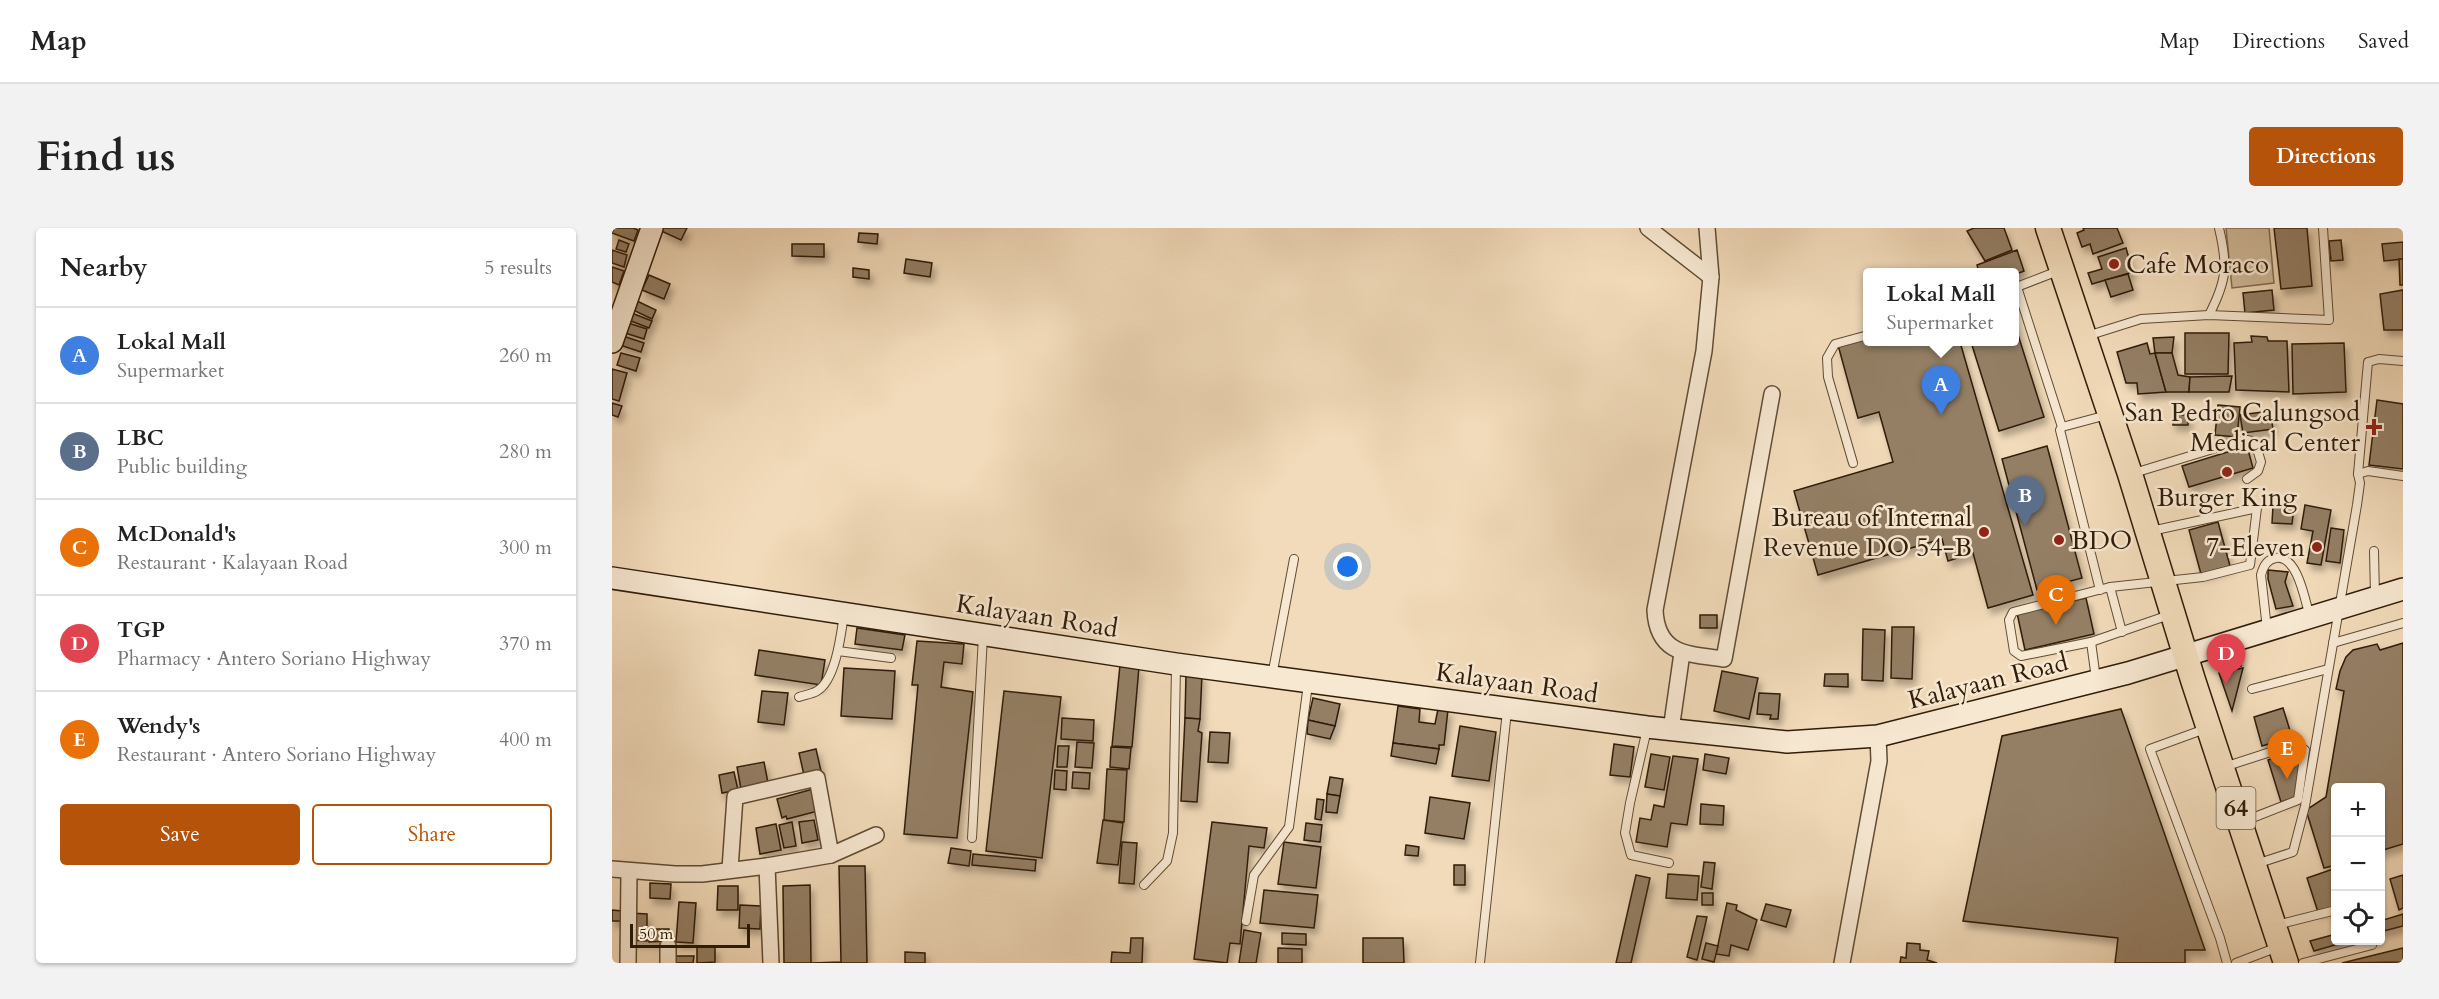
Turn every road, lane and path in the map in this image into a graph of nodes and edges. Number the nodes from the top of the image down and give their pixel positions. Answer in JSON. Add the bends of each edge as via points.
{"nodes":[{"id":1,"x":652,"y":228,"type":"edge"},
{"id":2,"x":1648,"y":228,"type":"edge"},
{"id":3,"x":1707,"y":228,"type":"edge"},
{"id":4,"x":2048,"y":228,"type":"edge"},
{"id":5,"x":2219,"y":228,"type":"edge"},
{"id":6,"x":2323,"y":228,"type":"edge"},
{"id":7,"x":2062,"y":270,"type":"junction"},
{"id":8,"x":1711,"y":277,"type":"junction"},
{"id":9,"x":2019,"y":286,"type":"edge"},
{"id":10,"x":2019,"y":296,"type":"edge"},
{"id":11,"x":2209,"y":315,"type":"junction"},
{"id":12,"x":1863,"y":336,"type":"edge"},
{"id":13,"x":2084,"y":337,"type":"junction"},
{"id":14,"x":612,"y":342,"type":"edge"},
{"id":15,"x":2403,"y":361,"type":"edge"},
{"id":16,"x":1772,"y":394,"type":"dead end"},
{"id":17,"x":2109,"y":414,"type":"junction"},
{"id":18,"x":2062,"y":427,"type":"junction"},
{"id":19,"x":1853,"y":463,"type":"dead end"},
{"id":20,"x":2130,"y":474,"type":"junction"},
{"id":21,"x":2358,"y":474,"type":"junction"},
{"id":22,"x":2403,"y":476,"type":"edge"},
{"id":23,"x":2247,"y":479,"type":"dead end"},
{"id":24,"x":2148,"y":531,"type":"junction"},
{"id":25,"x":2374,"y":551,"type":"dead end"},
{"id":26,"x":1294,"y":559,"type":"dead end"},
{"id":27,"x":612,"y":578,"type":"edge"},
{"id":28,"x":2164,"y":583,"type":"junction"},
{"id":29,"x":2110,"y":587,"type":"junction"},
{"id":30,"x":2403,"y":589,"type":"edge"},
{"id":31,"x":2100,"y":590,"type":"junction"},
{"id":32,"x":2374,"y":597,"type":"junction"},
{"id":33,"x":2339,"y":610,"type":"junction"},
{"id":34,"x":844,"y":613,"type":"junction"},
{"id":35,"x":2173,"y":613,"type":"junction"},
{"id":36,"x":2310,"y":618,"type":"junction"},
{"id":37,"x":2403,"y":624,"type":"edge"},
{"id":38,"x":2267,"y":631,"type":"junction"},
{"id":39,"x":2121,"y":632,"type":"junction"},
{"id":40,"x":983,"y":635,"type":"junction"},
{"id":41,"x":2091,"y":642,"type":"junction"},
{"id":42,"x":2333,"y":643,"type":"junction"},
{"id":43,"x":838,"y":651,"type":"junction"},
{"id":44,"x":1682,"y":653,"type":"junction"},
{"id":45,"x":2185,"y":654,"type":"junction"},
{"id":46,"x":891,"y":658,"type":"dead end"},
{"id":47,"x":1176,"y":664,"type":"junction"},
{"id":48,"x":2328,"y":669,"type":"junction"},
{"id":49,"x":1272,"y":677,"type":"junction"},
{"id":50,"x":2096,"y":681,"type":"junction"},
{"id":51,"x":1309,"y":682,"type":"junction"},
{"id":52,"x":2252,"y":689,"type":"dead end"},
{"id":53,"x":799,"y":697,"type":"dead end"},
{"id":54,"x":1507,"y":709,"type":"junction"},
{"id":55,"x":1647,"y":727,"type":"junction"},
{"id":56,"x":2210,"y":727,"type":"junction"},
{"id":57,"x":1671,"y":730,"type":"junction"},
{"id":58,"x":1878,"y":736,"type":"junction"},
{"id":59,"x":2223,"y":767,"type":"junction"},
{"id":60,"x":2240,"y":822,"type":"junction"},
{"id":61,"x":876,"y":836,"type":"dead end"},
{"id":62,"x":972,"y":838,"type":"dead end"},
{"id":63,"x":831,"y":855,"type":"junction"},
{"id":64,"x":1669,"y":863,"type":"dead end"},
{"id":65,"x":2254,"y":865,"type":"junction"},
{"id":66,"x":767,"y":866,"type":"junction"},
{"id":67,"x":612,"y":869,"type":"edge"},
{"id":68,"x":730,"y":869,"type":"junction"},
{"id":69,"x":629,"y":871,"type":"junction"},
{"id":70,"x":1144,"y":885,"type":"dead end"},
{"id":71,"x":2331,"y":913,"type":"edge"},
{"id":72,"x":1246,"y":921,"type":"dead end"},
{"id":73,"x":2279,"y":945,"type":"edge"},
{"id":74,"x":2373,"y":945,"type":"dead end"},
{"id":75,"x":668,"y":946,"type":"dead end"},
{"id":76,"x":628,"y":963,"type":"edge"},
{"id":77,"x":668,"y":963,"type":"edge"},
{"id":78,"x":771,"y":963,"type":"edge"},
{"id":79,"x":1480,"y":963,"type":"edge"},
{"id":80,"x":1842,"y":963,"type":"edge"},
{"id":81,"x":2227,"y":963,"type":"edge"},
{"id":82,"x":2236,"y":963,"type":"edge"},
{"id":83,"x":2303,"y":963,"type":"edge"}],
"edges":[{"from":1,"to":14,"type":"street"},
{"from":2,"to":8,"type":"street"},
{"from":3,"to":8,"type":"street"},
{"from":4,"to":7,"type":"main road","number":"64"},
{"from":5,"to":11,"type":"lane","via":[[2226,259],[2220,294]]},
{"from":6,"to":11,"type":"lane","via":[[2329,320]]},
{"from":7,"to":9,"type":"lane"},
{"from":7,"to":13,"type":"main road","number":"64"},
{"from":8,"to":44,"type":"street","via":[[1704,351],[1655,610],[1660,634]]},
{"from":10,"to":18,"type":"lane"},
{"from":11,"to":13,"type":"lane","via":[[2141,319]]},
{"from":12,"to":19,"type":"lane","via":[[1835,344],[1827,358],[1828,377]]},
{"from":13,"to":17,"type":"main road","number":"64"},
{"from":15,"to":21,"type":"lane","via":[[2368,362]]},
{"from":16,"to":44,"type":"street","via":[[1724,659]]},
{"from":17,"to":18,"type":"lane"},
{"from":17,"to":20,"type":"main road","number":"64"},
{"from":18,"to":31,"type":"lane","via":[[2060,434]]},
{"from":20,"to":23,"type":"lane","via":[[2248,440],[2255,442],[2262,462]]},
{"from":20,"to":24,"type":"main road","number":"64"},
{"from":21,"to":22,"type":"lane","via":[[2368,471]]},
{"from":21,"to":33,"type":"lane","via":[[2360,483]]},
{"from":24,"to":28,"type":"main road","number":"64"},
{"from":24,"to":28,"type":"lane","via":[[2257,508],[2250,566]]},
{"from":25,"to":32,"type":"lane"},
{"from":26,"to":49,"type":"lane"},
{"from":27,"to":34,"type":"street","name":"Kalayaan Road"},
{"from":28,"to":29,"type":"lane"},
{"from":28,"to":35,"type":"main road","number":"64"},
{"from":29,"to":31,"type":"lane"},
{"from":29,"to":39,"type":"lane"},
{"from":30,"to":32,"type":"street","name":"Kalayaan Road"},
{"from":31,"to":41,"type":"lane","via":[[2013,612],[2009,620],[2014,651],[2019,656]]},
{"from":32,"to":33,"type":"street","name":"Kalayaan Road"},
{"from":33,"to":36,"type":"street","name":"Kalayaan Road"},
{"from":33,"to":42,"type":"lane"},
{"from":34,"to":40,"type":"street","name":"Kalayaan Road"},
{"from":34,"to":43,"type":"lane"},
{"from":35,"to":39,"type":"lane"},
{"from":35,"to":45,"type":"main road","number":"64"},
{"from":36,"to":38,"type":"street","name":"Kalayaan Road"},
{"from":36,"to":38,"type":"lane","via":[[2294,567],[2278,557],[2269,560],[2261,575]]},
{"from":37,"to":42,"type":"lane"},
{"from":38,"to":45,"type":"street","name":"Kalayaan Road"},
{"from":39,"to":41,"type":"lane"},
{"from":40,"to":47,"type":"street","name":"Kalayaan Road"},
{"from":40,"to":62,"type":"lane"},
{"from":41,"to":50,"type":"lane"},
{"from":42,"to":48,"type":"lane"},
{"from":43,"to":46,"type":"lane"},
{"from":43,"to":53,"type":"lane","via":[[828,679],[819,690]]},
{"from":44,"to":57,"type":"street"},
{"from":45,"to":50,"type":"street","name":"Kalayaan Road"},
{"from":45,"to":56,"type":"main road","number":"64"},
{"from":47,"to":49,"type":"street","name":"Kalayaan Road"},
{"from":47,"to":70,"type":"lane","via":[[1173,833],[1167,861]]},
{"from":48,"to":52,"type":"lane"},
{"from":48,"to":65,"type":"lane","via":[[2305,806],[2293,852]]},
{"from":49,"to":51,"type":"street","name":"Kalayaan Road"},
{"from":50,"to":58,"type":"street","name":"Kalayaan Road"},
{"from":51,"to":54,"type":"street","name":"Kalayaan Road"},
{"from":51,"to":72,"type":"lane","via":[[1289,827],[1254,875]]},
{"from":54,"to":55,"type":"street","name":"Kalayaan Road"},
{"from":54,"to":79,"type":"lane"},
{"from":55,"to":57,"type":"street","name":"Kalayaan Road"},
{"from":55,"to":64,"type":"lane","via":[[1625,833],[1631,855]]},
{"from":56,"to":59,"type":"main road","number":"64"},
{"from":56,"to":81,"type":"lane","via":[[2150,749]]},
{"from":57,"to":58,"type":"street","name":"Kalayaan Road","via":[[1787,742]]},
{"from":58,"to":80,"type":"street","via":[[1879,761]]},
{"from":59,"to":60,"type":"main road","number":"64"},
{"from":59,"to":60,"type":"lane","via":[[2295,744],[2305,750],[2298,801]]},
{"from":60,"to":65,"type":"main road","number":"64"},
{"from":61,"to":63,"type":"street"},
{"from":63,"to":66,"type":"street"},
{"from":63,"to":68,"type":"street","via":[[817,778],[735,797]]},
{"from":65,"to":73,"type":"main road","number":"64"},
{"from":66,"to":68,"type":"street"},
{"from":66,"to":78,"type":"street"},
{"from":67,"to":69,"type":"street"},
{"from":68,"to":69,"type":"street","via":[[702,874]]},
{"from":69,"to":76,"type":"street"},
{"from":71,"to":73,"type":"lane"},
{"from":73,"to":82,"type":"lane"},
{"from":74,"to":83,"type":"lane"},
{"from":75,"to":77,"type":"street"}]}
